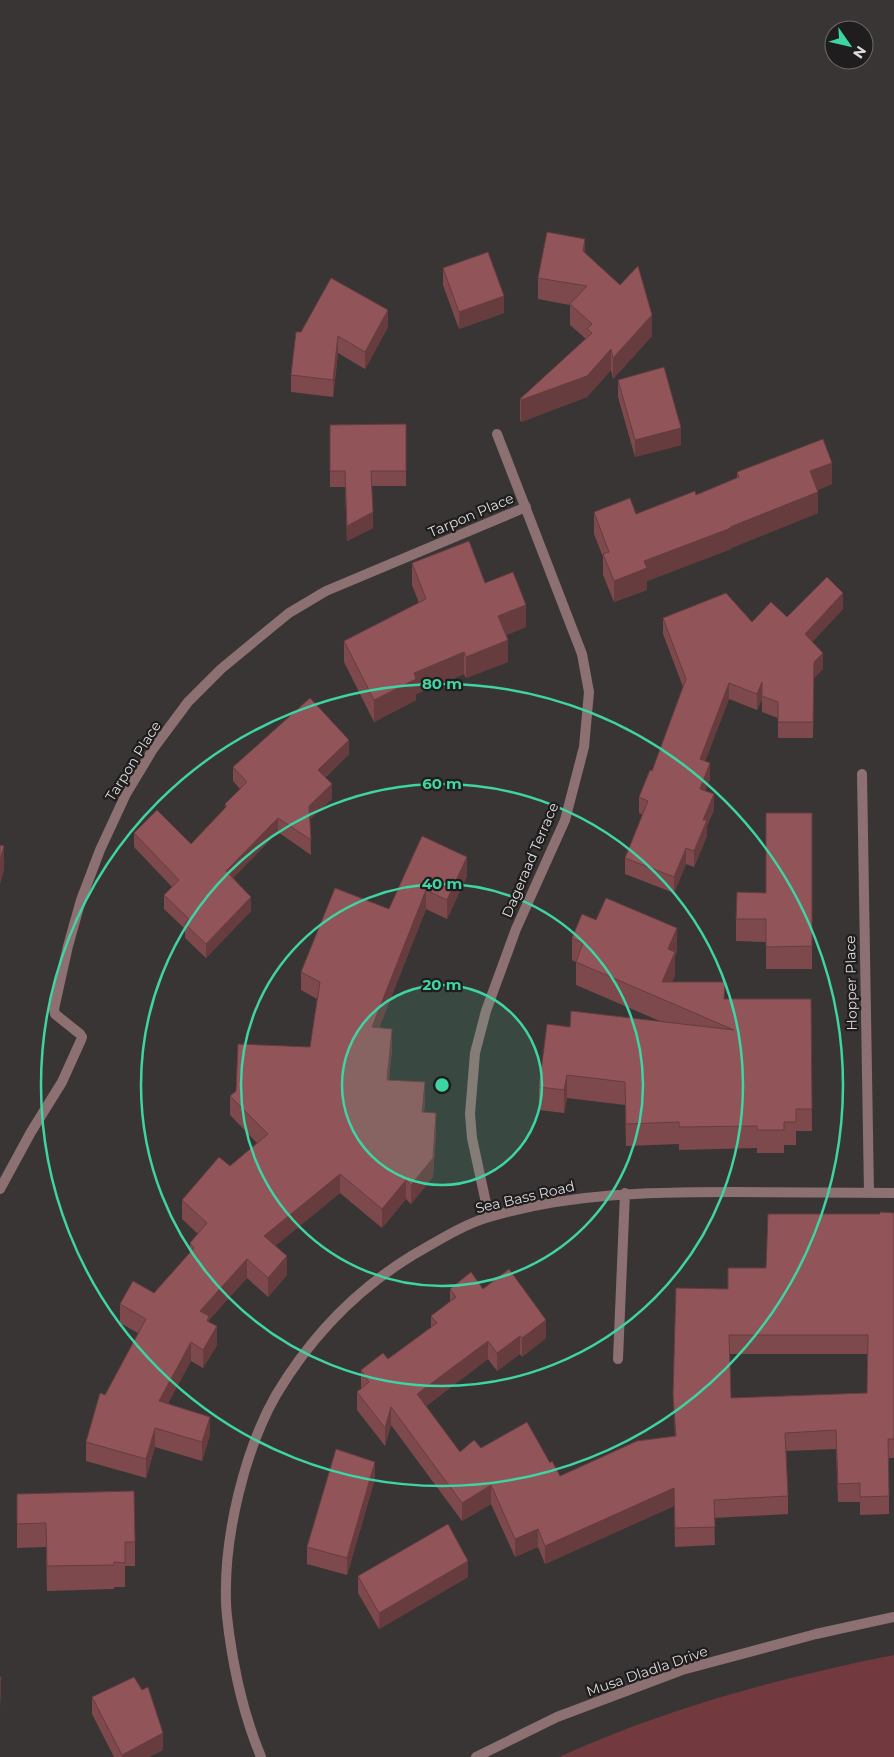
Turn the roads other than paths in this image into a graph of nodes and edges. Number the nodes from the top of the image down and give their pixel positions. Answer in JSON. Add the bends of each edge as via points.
{"nodes":[{"id":1,"x":497,"y":434,"type":"dead end"},
{"id":2,"x":526,"y":507,"type":"junction"},
{"id":3,"x":862,"y":774,"type":"dead end"},
{"id":4,"x":0,"y":1189,"type":"edge"},
{"id":5,"x":625,"y":1193,"type":"junction"},
{"id":6,"x":869,"y":1193,"type":"junction"},
{"id":7,"x":894,"y":1193,"type":"edge"},
{"id":8,"x":489,"y":1217,"type":"junction"},
{"id":9,"x":618,"y":1359,"type":"dead end"},
{"id":10,"x":894,"y":1618,"type":"edge"},
{"id":11,"x":261,"y":1757,"type":"edge"},
{"id":12,"x":476,"y":1757,"type":"edge"}],
"edges":[{"from":1,"to":2,"type":"street","name":"Dageraad Terrace"},
{"from":2,"to":4,"type":"street","name":"Tarpon Place","via":[[326,590],[256,640],[188,702],[130,787],[100,850],[68,946],[54,1009],[55,1014],[82,1037],[62,1082]]},
{"from":2,"to":8,"type":"street","name":"Dageraad Terrace","via":[[582,654],[590,692],[584,747],[565,820],[516,929],[475,1053],[470,1114],[472,1138]]},
{"from":3,"to":6,"type":"street","name":"Hopper Place"},
{"from":5,"to":6,"type":"street","name":"Sea Bass Road"},
{"from":5,"to":8,"type":"street","name":"Sea Bass Road","via":[[557,1201]]},
{"from":5,"to":9,"type":"street"},
{"from":6,"to":7,"type":"street","name":"Sea Bass Road"},
{"from":8,"to":11,"type":"street","name":"Sea Bass Road","via":[[455,1230],[394,1267],[335,1317],[310,1346],[276,1396],[255,1442],[236,1502],[228,1550],[226,1602],[234,1666],[247,1724]]},
{"from":10,"to":12,"type":"street","name":"Musa Dladla Drive","via":[[816,1634],[682,1670],[557,1717]]}]}
